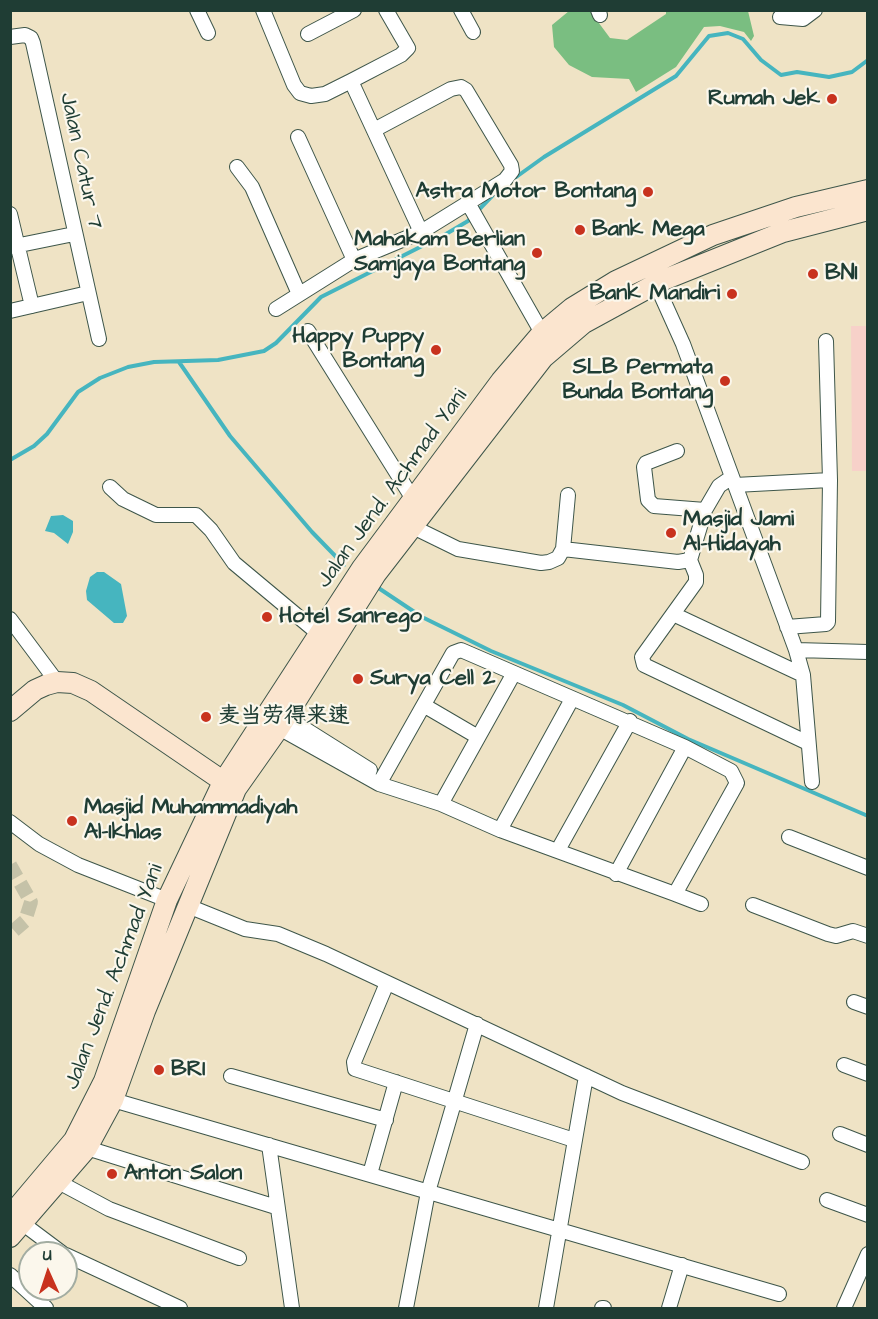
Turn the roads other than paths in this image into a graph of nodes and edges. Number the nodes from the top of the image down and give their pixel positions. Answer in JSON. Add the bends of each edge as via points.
{"nodes":[{"id":1,"x":197,"y":10,"type":"edge"},
{"id":2,"x":262,"y":10,"type":"edge"},
{"id":3,"x":354,"y":10,"type":"edge"},
{"id":4,"x":386,"y":10,"type":"edge"},
{"id":5,"x":461,"y":10,"type":"edge"},
{"id":6,"x":815,"y":10,"type":"edge"},
{"id":7,"x":780,"y":17,"type":"dead end"},
{"id":8,"x":473,"y":32,"type":"dead end"},
{"id":9,"x":208,"y":33,"type":"dead end"},
{"id":10,"x":308,"y":34,"type":"dead end"},
{"id":11,"x":10,"y":37,"type":"edge"},
{"id":12,"x":354,"y":88,"type":"junction"},
{"id":13,"x":372,"y":126,"type":"junction"},
{"id":14,"x":298,"y":137,"type":"dead end"},
{"id":15,"x":237,"y":167,"type":"dead end"},
{"id":16,"x":867,"y":190,"type":"edge"},
{"id":17,"x":867,"y":210,"type":"edge"},
{"id":18,"x":473,"y":213,"type":"junction"},
{"id":19,"x":10,"y":214,"type":"edge"},
{"id":20,"x":421,"y":232,"type":"junction"},
{"id":21,"x":74,"y":234,"type":"junction"},
{"id":22,"x":14,"y":246,"type":"edge"},
{"id":23,"x":672,"y":254,"type":"junction"},
{"id":24,"x":354,"y":260,"type":"junction"},
{"id":25,"x":648,"y":265,"type":"junction"},
{"id":26,"x":682,"y":272,"type":"junction"},
{"id":27,"x":656,"y":284,"type":"junction"},
{"id":28,"x":88,"y":293,"type":"junction"},
{"id":29,"x":299,"y":294,"type":"junction"},
{"id":30,"x":32,"y":306,"type":"junction"},
{"id":31,"x":276,"y":309,"type":"dead end"},
{"id":32,"x":10,"y":311,"type":"edge"},
{"id":33,"x":308,"y":331,"type":"dead end"},
{"id":34,"x":542,"y":333,"type":"junction"},
{"id":35,"x":99,"y":339,"type":"dead end"},
{"id":36,"x":826,"y":341,"type":"dead end"},
{"id":37,"x":677,"y":451,"type":"dead end"},
{"id":38,"x":830,"y":480,"type":"junction"},
{"id":39,"x":734,"y":481,"type":"junction"},
{"id":40,"x":111,"y":487,"type":"dead end"},
{"id":41,"x":568,"y":495,"type":"dead end"},
{"id":42,"x":413,"y":499,"type":"junction"},
{"id":43,"x":705,"y":510,"type":"junction"},
{"id":44,"x":411,"y":526,"type":"junction"},
{"id":45,"x":563,"y":549,"type":"junction"},
{"id":46,"x":690,"y":560,"type":"junction"},
{"id":47,"x":361,"y":583,"type":"junction"},
{"id":48,"x":673,"y":614,"type":"junction"},
{"id":49,"x":10,"y":619,"type":"edge"},
{"id":50,"x":787,"y":627,"type":"junction"},
{"id":51,"x":319,"y":634,"type":"junction"},
{"id":52,"x":796,"y":650,"type":"junction"},
{"id":53,"x":867,"y":652,"type":"edge"},
{"id":54,"x":514,"y":673,"type":"junction"},
{"id":55,"x":803,"y":675,"type":"junction"},
{"id":56,"x":65,"y":683,"type":"junction"},
{"id":57,"x":572,"y":699,"type":"junction"},
{"id":58,"x":425,"y":706,"type":"junction"},
{"id":59,"x":10,"y":711,"type":"edge"},
{"id":60,"x":630,"y":721,"type":"junction"},
{"id":61,"x":282,"y":722,"type":"junction"},
{"id":62,"x":478,"y":737,"type":"junction"},
{"id":63,"x":808,"y":743,"type":"junction"},
{"id":64,"x":686,"y":747,"type":"junction"},
{"id":65,"x":381,"y":781,"type":"junction"},
{"id":66,"x":812,"y":782,"type":"dead end"},
{"id":67,"x":228,"y":789,"type":"junction"},
{"id":68,"x":441,"y":804,"type":"junction"},
{"id":69,"x":10,"y":822,"type":"edge"},
{"id":70,"x":500,"y":830,"type":"junction"},
{"id":71,"x":789,"y":837,"type":"dead end"},
{"id":72,"x":558,"y":850,"type":"junction"},
{"id":73,"x":867,"y":867,"type":"edge"},
{"id":74,"x":616,"y":874,"type":"junction"},
{"id":75,"x":675,"y":894,"type":"junction"},
{"id":76,"x":167,"y":900,"type":"junction"},
{"id":77,"x":701,"y":904,"type":"dead end"},
{"id":78,"x":753,"y":905,"type":"dead end"},
{"id":79,"x":188,"y":906,"type":"junction"},
{"id":80,"x":867,"y":936,"type":"edge"},
{"id":81,"x":387,"y":983,"type":"junction"},
{"id":82,"x":854,"y":1002,"type":"dead end"},
{"id":83,"x":867,"y":1007,"type":"edge"},
{"id":84,"x":477,"y":1024,"type":"junction"},
{"id":85,"x":844,"y":1065,"type":"dead end"},
{"id":86,"x":867,"y":1074,"type":"edge"},
{"id":87,"x":231,"y":1076,"type":"dead end"},
{"id":88,"x":586,"y":1076,"type":"junction"},
{"id":89,"x":396,"y":1082,"type":"junction"},
{"id":90,"x":113,"y":1100,"type":"junction"},
{"id":91,"x":454,"y":1102,"type":"junction"},
{"id":92,"x":386,"y":1120,"type":"junction"},
{"id":93,"x":840,"y":1134,"type":"dead end"},
{"id":94,"x":574,"y":1140,"type":"junction"},
{"id":95,"x":268,"y":1145,"type":"junction"},
{"id":96,"x":867,"y":1145,"type":"edge"},
{"id":97,"x":87,"y":1148,"type":"junction"},
{"id":98,"x":802,"y":1162,"type":"dead end"},
{"id":99,"x":370,"y":1174,"type":"junction"},
{"id":100,"x":52,"y":1179,"type":"junction"},
{"id":101,"x":428,"y":1192,"type":"junction"},
{"id":102,"x":827,"y":1200,"type":"dead end"},
{"id":103,"x":276,"y":1207,"type":"junction"},
{"id":104,"x":867,"y":1215,"type":"edge"},
{"id":105,"x":14,"y":1226,"type":"edge"},
{"id":106,"x":560,"y":1228,"type":"junction"},
{"id":107,"x":41,"y":1241,"type":"edge"},
{"id":108,"x":867,"y":1254,"type":"edge"},
{"id":109,"x":239,"y":1258,"type":"dead end"},
{"id":110,"x":78,"y":1261,"type":"edge"},
{"id":111,"x":682,"y":1265,"type":"junction"},
{"id":112,"x":10,"y":1275,"type":"edge"},
{"id":113,"x":779,"y":1294,"type":"dead end"},
{"id":114,"x":46,"y":1308,"type":"edge"},
{"id":115,"x":180,"y":1308,"type":"edge"},
{"id":116,"x":292,"y":1308,"type":"edge"},
{"id":117,"x":406,"y":1308,"type":"edge"},
{"id":118,"x":546,"y":1308,"type":"edge"},
{"id":119,"x":669,"y":1308,"type":"edge"},
{"id":120,"x":844,"y":1308,"type":"edge"}],
"edges":[{"from":1,"to":9,"type":"street"},
{"from":2,"to":12,"type":"street","via":[[300,93],[311,96]]},
{"from":3,"to":10,"type":"street"},
{"from":4,"to":12,"type":"street","via":[[408,48]]},
{"from":5,"to":8,"type":"street"},
{"from":6,"to":7,"type":"street","via":[[803,19]]},
{"from":11,"to":21,"type":"street","name":"Jalan Catur 7","via":[[31,38]]},
{"from":12,"to":13,"type":"street"},
{"from":13,"to":18,"type":"street","via":[[451,89],[466,90],[512,171]]},
{"from":13,"to":20,"type":"street"},
{"from":14,"to":24,"type":"street"},
{"from":15,"to":29,"type":"street","via":[[252,187]]},
{"from":16,"to":23,"type":"street","name":"Jalan Jend. Achmad Yani","via":[[796,207],[713,235]]},
{"from":17,"to":26,"type":"street","name":"Jalan Jend. Achmad Yani","via":[[783,232]]},
{"from":18,"to":20,"type":"street"},
{"from":18,"to":34,"type":"street"},
{"from":19,"to":22,"type":"street"},
{"from":20,"to":24,"type":"street"},
{"from":21,"to":22,"type":"street"},
{"from":21,"to":28,"type":"street","name":"Jalan Catur 7"},
{"from":22,"to":30,"type":"street"},
{"from":23,"to":25,"type":"street","name":"Jalan Jend. Achmad Yani"},
{"from":23,"to":26,"type":"street"},
{"from":24,"to":29,"type":"street"},
{"from":25,"to":27,"type":"street"},
{"from":25,"to":34,"type":"street","name":"Jalan Jend. Achmad Yani","via":[[572,308]]},
{"from":26,"to":27,"type":"street","name":"Jalan Jend. Achmad Yani"},
{"from":27,"to":39,"type":"street","via":[[683,344]]},
{"from":27,"to":44,"type":"street","name":"Jalan Jend. Achmad Yani","via":[[584,323],[543,358]]},
{"from":28,"to":30,"type":"street"},
{"from":28,"to":35,"type":"street","name":"Jalan Catur 7"},
{"from":29,"to":31,"type":"street"},
{"from":30,"to":32,"type":"street"},
{"from":33,"to":42,"type":"street"},
{"from":34,"to":42,"type":"street","name":"Jalan Jend. Achmad Yani"},
{"from":36,"to":38,"type":"street"},
{"from":37,"to":43,"type":"street","via":[[644,467],[648,500],[654,506]]},
{"from":38,"to":39,"type":"street"},
{"from":38,"to":50,"type":"street","via":[[828,622]]},
{"from":39,"to":43,"type":"street","via":[[719,486]]},
{"from":39,"to":50,"type":"street"},
{"from":40,"to":51,"type":"street","via":[[123,499],[156,514],[196,515],[234,563]]},
{"from":41,"to":45,"type":"street"},
{"from":42,"to":47,"type":"street","name":"Jalan Jend. Achmad Yani"},
{"from":43,"to":46,"type":"street"},
{"from":44,"to":45,"type":"street","via":[[472,553],[541,563],[558,558]]},
{"from":44,"to":47,"type":"street","name":"Jalan Jend. Achmad Yani"},
{"from":45,"to":46,"type":"street","via":[[678,562]]},
{"from":46,"to":48,"type":"street","via":[[696,582]]},
{"from":47,"to":51,"type":"street","name":"Jalan Jend. Achmad Yani"},
{"from":47,"to":61,"type":"street","name":"Jalan Jend. Achmad Yani"},
{"from":48,"to":55,"type":"street"},
{"from":48,"to":63,"type":"street","via":[[642,657],[644,665]]},
{"from":49,"to":56,"type":"street"},
{"from":50,"to":52,"type":"street"},
{"from":51,"to":67,"type":"street","name":"Jalan Jend. Achmad Yani"},
{"from":52,"to":53,"type":"street"},
{"from":52,"to":55,"type":"street"},
{"from":54,"to":57,"type":"street"},
{"from":54,"to":58,"type":"street","via":[[467,650],[457,651]]},
{"from":54,"to":62,"type":"street"},
{"from":55,"to":63,"type":"street"},
{"from":56,"to":59,"type":"street","via":[[34,690]]},
{"from":56,"to":67,"type":"street"},
{"from":57,"to":60,"type":"street"},
{"from":57,"to":70,"type":"street"},
{"from":58,"to":62,"type":"street"},
{"from":58,"to":65,"type":"street"},
{"from":60,"to":64,"type":"street"},
{"from":60,"to":72,"type":"street"},
{"from":61,"to":65,"type":"street"},
{"from":61,"to":67,"type":"street","name":"Jalan Jend. Achmad Yani"},
{"from":62,"to":68,"type":"street"},
{"from":63,"to":66,"type":"street"},
{"from":64,"to":74,"type":"street"},
{"from":64,"to":75,"type":"street","via":[[731,771],[736,783]]},
{"from":65,"to":68,"type":"street"},
{"from":67,"to":76,"type":"street","name":"Jalan Jend. Achmad Yani"},
{"from":67,"to":79,"type":"street","name":"Jalan Jend. Achmad Yani"},
{"from":68,"to":70,"type":"street"},
{"from":69,"to":76,"type":"street","via":[[39,844],[73,862]]},
{"from":70,"to":72,"type":"street"},
{"from":71,"to":73,"type":"street"},
{"from":72,"to":74,"type":"street"},
{"from":74,"to":75,"type":"street"},
{"from":75,"to":77,"type":"street"},
{"from":76,"to":100,"type":"street","name":"Jalan Jend. Achmad Yani","via":[[104,1081]]},
{"from":78,"to":80,"type":"street","via":[[828,934],[854,931]]},
{"from":79,"to":81,"type":"street","via":[[245,929],[278,934]]},
{"from":79,"to":90,"type":"street","name":"Jalan Jend. Achmad Yani"},
{"from":81,"to":84,"type":"street"},
{"from":81,"to":89,"type":"street","via":[[353,1064],[357,1071]]},
{"from":82,"to":83,"type":"street"},
{"from":84,"to":88,"type":"street"},
{"from":84,"to":91,"type":"street"},
{"from":85,"to":86,"type":"street"},
{"from":87,"to":92,"type":"street"},
{"from":88,"to":94,"type":"street"},
{"from":88,"to":98,"type":"street","via":[[672,1115]]},
{"from":89,"to":91,"type":"street"},
{"from":89,"to":92,"type":"street"},
{"from":90,"to":95,"type":"street"},
{"from":90,"to":97,"type":"street","name":"Jalan Jend. Achmad Yani"},
{"from":91,"to":94,"type":"street"},
{"from":91,"to":101,"type":"street"},
{"from":92,"to":99,"type":"street"},
{"from":93,"to":96,"type":"street"},
{"from":94,"to":106,"type":"street"},
{"from":95,"to":99,"type":"street"},
{"from":95,"to":103,"type":"street"},
{"from":97,"to":100,"type":"street","name":"Jalan Jend. Achmad Yani"},
{"from":97,"to":103,"type":"street"},
{"from":99,"to":101,"type":"street"},
{"from":100,"to":105,"type":"street","name":"Jalan Jend. Achmad Yani"},
{"from":100,"to":109,"type":"street","via":[[109,1209]]},
{"from":101,"to":106,"type":"street"},
{"from":101,"to":117,"type":"street"},
{"from":102,"to":104,"type":"street"},
{"from":103,"to":116,"type":"street"},
{"from":105,"to":107,"type":"street"},
{"from":106,"to":111,"type":"street"},
{"from":106,"to":118,"type":"street"},
{"from":108,"to":120,"type":"street"},
{"from":110,"to":115,"type":"street"},
{"from":111,"to":113,"type":"street"},
{"from":111,"to":119,"type":"street"},
{"from":112,"to":114,"type":"street"}]}
